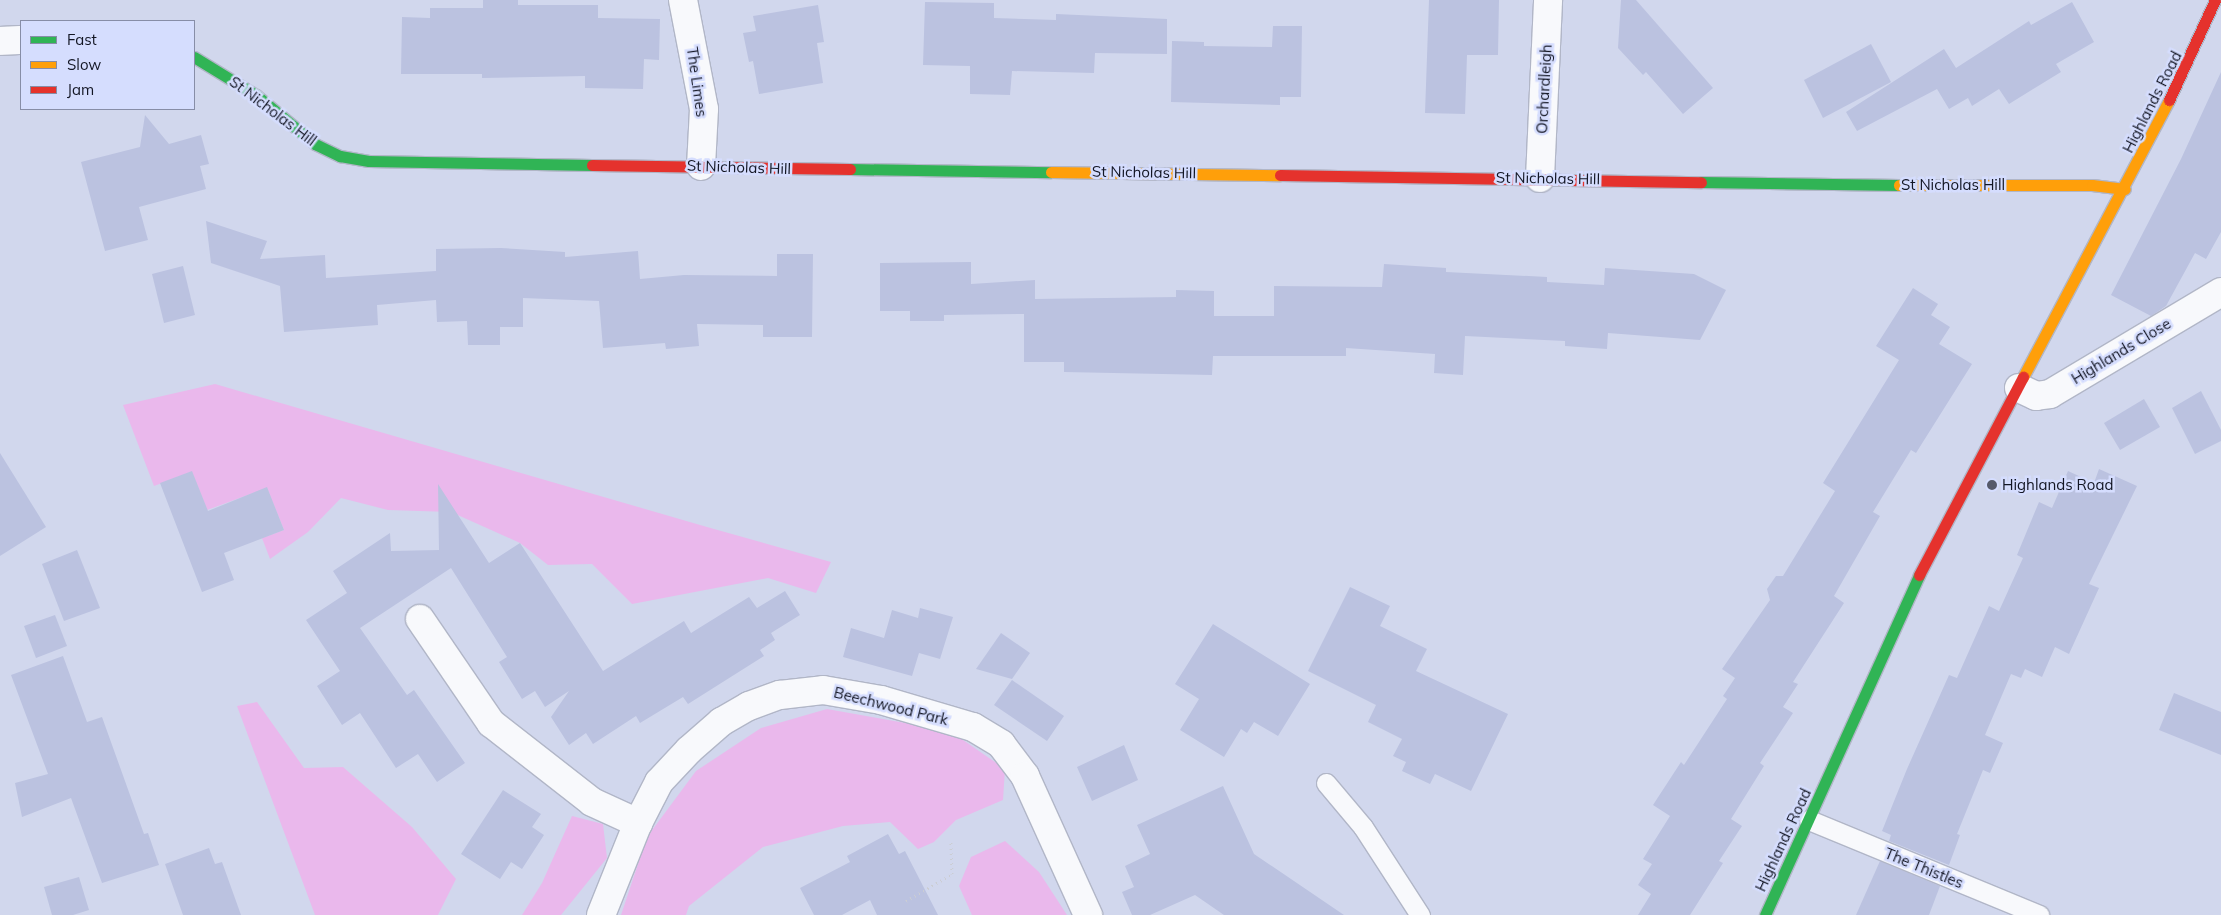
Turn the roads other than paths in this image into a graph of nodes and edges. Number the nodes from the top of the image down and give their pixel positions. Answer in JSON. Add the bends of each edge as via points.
{"nodes":[{"id":1,"x":683,"y":0,"type":"edge"},
{"id":2,"x":1548,"y":0,"type":"edge"},
{"id":3,"x":2215,"y":0,"type":"edge"},
{"id":4,"x":20,"y":40,"type":"edge"},
{"id":5,"x":0,"y":41,"type":"edge"},
{"id":6,"x":195,"y":59,"type":"edge"},
{"id":7,"x":701,"y":166,"type":"junction"},
{"id":8,"x":1540,"y":178,"type":"junction"},
{"id":9,"x":2125,"y":189,"type":"junction"},
{"id":10,"x":2221,"y":292,"type":"edge"},
{"id":11,"x":2019,"y":388,"type":"junction"},
{"id":12,"x":420,"y":619,"type":"dead end"},
{"id":13,"x":1326,"y":783,"type":"dead end"},
{"id":14,"x":1809,"y":820,"type":"junction"},
{"id":15,"x":638,"y":823,"type":"junction"},
{"id":16,"x":601,"y":915,"type":"edge"},
{"id":17,"x":1088,"y":915,"type":"edge"},
{"id":18,"x":1420,"y":915,"type":"edge"},
{"id":19,"x":1765,"y":915,"type":"edge"},
{"id":20,"x":2039,"y":915,"type":"edge"}],
"edges":[{"from":1,"to":7,"type":"street","name":"The Limes","via":[[704,109]]},
{"from":2,"to":8,"type":"street","name":"Orchardleigh"},
{"from":3,"to":9,"type":"street","name":"Highlands Road","via":[[2188,67]]},
{"from":4,"to":5,"type":"street"},
{"from":6,"to":7,"type":"street","name":"St Nicholas Hill","via":[[256,95],[314,144],[340,156],[369,161]]},
{"from":7,"to":8,"type":"street","name":"St Nicholas Hill"},
{"from":8,"to":9,"type":"street","name":"St Nicholas Hill","via":[[2092,185]]},
{"from":9,"to":11,"type":"street","name":"Highlands Road"},
{"from":10,"to":11,"type":"street","name":"Highlands Close","via":[[2050,394],[2036,396]]},
{"from":11,"to":14,"type":"street","name":"Highlands Road","via":[[1894,625]]},
{"from":12,"to":15,"type":"street","via":[[491,723],[592,802]]},
{"from":13,"to":18,"type":"lane","via":[[1363,827]]},
{"from":14,"to":19,"type":"street","name":"Highlands Road"},
{"from":14,"to":20,"type":"lane","name":"The Thistles"},
{"from":15,"to":16,"type":"street","name":"Beechwood Park"},
{"from":15,"to":17,"type":"street","name":"Beechwood Park","via":[[659,782],[671,769],[721,722],[749,706],[780,695],[823,690],[881,700],[973,727],[1001,744],[1026,776]]}]}
